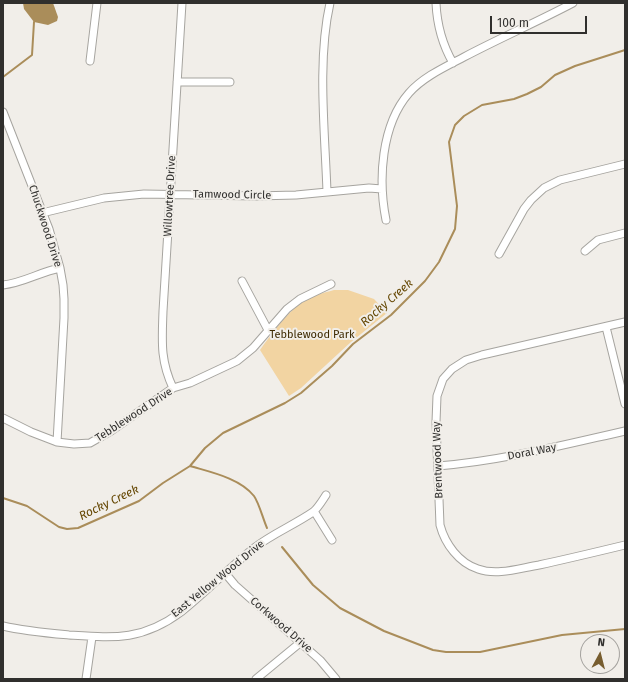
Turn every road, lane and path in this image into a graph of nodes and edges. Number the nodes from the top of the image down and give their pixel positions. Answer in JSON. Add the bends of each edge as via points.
{"nodes":[{"id":1,"x":97,"y":3,"type":"edge"},
{"id":2,"x":182,"y":3,"type":"edge"},
{"id":3,"x":330,"y":3,"type":"edge"},
{"id":4,"x":436,"y":3,"type":"edge"},
{"id":5,"x":569,"y":4,"type":"edge"},
{"id":6,"x":90,"y":61,"type":"dead end"},
{"id":7,"x":452,"y":63,"type":"junction"},
{"id":8,"x":177,"y":82,"type":"junction"},
{"id":9,"x":230,"y":82,"type":"dead end"},
{"id":10,"x":3,"y":112,"type":"edge"},
{"id":11,"x":625,"y":164,"type":"edge"},
{"id":12,"x":382,"y":189,"type":"junction"},
{"id":13,"x":327,"y":192,"type":"junction"},
{"id":14,"x":170,"y":193,"type":"junction"},
{"id":15,"x":42,"y":213,"type":"junction"},
{"id":16,"x":386,"y":220,"type":"dead end"},
{"id":17,"x":625,"y":233,"type":"edge"},
{"id":18,"x":585,"y":251,"type":"dead end"},
{"id":19,"x":499,"y":254,"type":"dead end"},
{"id":20,"x":60,"y":268,"type":"junction"},
{"id":21,"x":242,"y":281,"type":"dead end"},
{"id":22,"x":331,"y":284,"type":"dead end"},
{"id":23,"x":3,"y":285,"type":"edge"},
{"id":24,"x":625,"y":322,"type":"edge"},
{"id":25,"x":606,"y":327,"type":"junction"},
{"id":26,"x":268,"y":330,"type":"junction"},
{"id":27,"x":173,"y":388,"type":"junction"},
{"id":28,"x":625,"y":404,"type":"edge"},
{"id":29,"x":3,"y":418,"type":"edge"},
{"id":30,"x":625,"y":432,"type":"edge"},
{"id":31,"x":57,"y":442,"type":"junction"},
{"id":32,"x":438,"y":466,"type":"junction"},
{"id":33,"x":326,"y":496,"type":"dead end"},
{"id":34,"x":314,"y":511,"type":"junction"},
{"id":35,"x":332,"y":540,"type":"dead end"},
{"id":36,"x":625,"y":545,"type":"edge"},
{"id":37,"x":224,"y":573,"type":"junction"},
{"id":38,"x":3,"y":626,"type":"edge"},
{"id":39,"x":92,"y":637,"type":"junction"},
{"id":40,"x":301,"y":642,"type":"junction"},
{"id":41,"x":86,"y":679,"type":"edge"},
{"id":42,"x":256,"y":679,"type":"edge"},
{"id":43,"x":336,"y":679,"type":"edge"}],
"edges":[{"from":1,"to":6,"type":"street"},
{"from":2,"to":8,"type":"street","name":"Willowtree Drive"},
{"from":3,"to":13,"type":"street","via":[[326,24],[324,71]]},
{"from":4,"to":7,"type":"street","via":[[441,40]]},
{"from":5,"to":7,"type":"street"},
{"from":7,"to":12,"type":"street","via":[[414,87],[396,111],[386,139]]},
{"from":8,"to":9,"type":"street"},
{"from":8,"to":14,"type":"street","name":"Willowtree Drive"},
{"from":10,"to":15,"type":"street","name":"Chuckwood Drive"},
{"from":11,"to":19,"type":"street","via":[[560,180],[544,188],[524,209]]},
{"from":12,"to":13,"type":"street","name":"Tamwood Circle"},
{"from":12,"to":16,"type":"street"},
{"from":13,"to":14,"type":"street","name":"Tamwood Circle","via":[[256,196]]},
{"from":14,"to":15,"type":"street","name":"Tamwood Circle","via":[[110,198]]},
{"from":14,"to":27,"type":"street","name":"Willowtree Drive","via":[[162,350],[166,374]]},
{"from":15,"to":20,"type":"street","name":"Chuckwood Drive"},
{"from":17,"to":18,"type":"street","via":[[598,240]]},
{"from":20,"to":23,"type":"street","via":[[14,284]]},
{"from":20,"to":31,"type":"street","name":"Chuckwood Drive","via":[[64,318]]},
{"from":21,"to":26,"type":"street"},
{"from":22,"to":26,"type":"street","name":"Tebblewood Drive","via":[[293,304]]},
{"from":24,"to":25,"type":"street","name":"Brentwood Way"},
{"from":25,"to":28,"type":"street"},
{"from":25,"to":32,"type":"street","name":"Brentwood Way","via":[[482,355],[466,360],[452,369],[443,379],[437,396]]},
{"from":26,"to":27,"type":"street","name":"Tebblewood Drive","via":[[254,348],[237,361],[190,383]]},
{"from":27,"to":31,"type":"street","name":"Tebblewood Drive","via":[[97,440],[83,444]]},
{"from":29,"to":31,"type":"street","name":"Tebblewood Drive"},
{"from":30,"to":32,"type":"street","name":"Doral Way","via":[[545,449]]},
{"from":32,"to":36,"type":"street","name":"Brentwood Way","via":[[440,525],[443,535],[463,561],[478,570],[506,571]]},
{"from":33,"to":34,"type":"street","name":"East Yellow Wood Drive"},
{"from":34,"to":35,"type":"street"},
{"from":34,"to":37,"type":"street","name":"East Yellow Wood Drive","via":[[265,540]]},
{"from":37,"to":39,"type":"street","name":"East Yellow Wood Drive","via":[[180,612],[152,629],[120,637]]},
{"from":37,"to":40,"type":"street","name":"Corkwood Drive"},
{"from":38,"to":39,"type":"street","name":"East Yellow Wood Drive"},
{"from":39,"to":41,"type":"street"},
{"from":40,"to":42,"type":"street"},
{"from":40,"to":43,"type":"street","name":"Corkwood Drive"}]}
